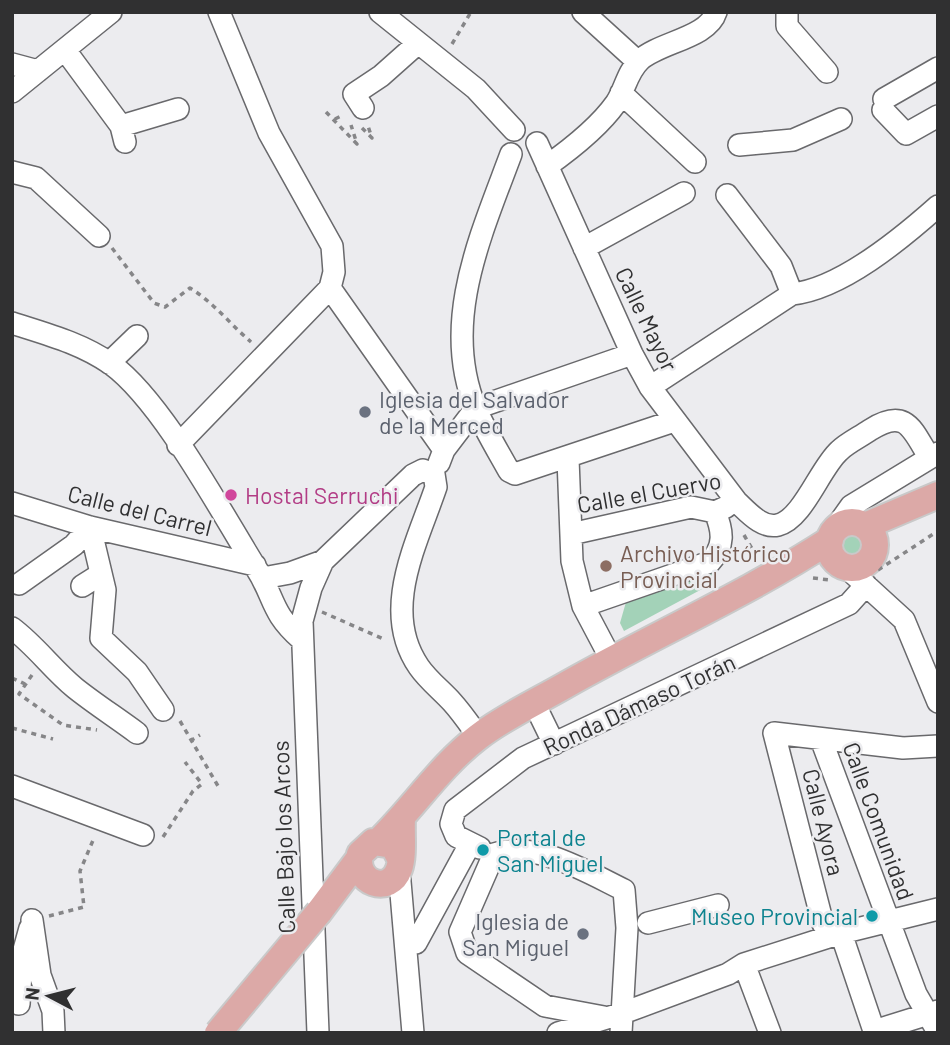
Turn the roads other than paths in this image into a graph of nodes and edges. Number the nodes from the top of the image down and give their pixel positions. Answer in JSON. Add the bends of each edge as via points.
{"nodes":[{"id":1,"x":111,"y":12,"type":"edge"},
{"id":2,"x":219,"y":12,"type":"edge"},
{"id":3,"x":380,"y":12,"type":"edge"},
{"id":4,"x":583,"y":12,"type":"edge"},
{"id":5,"x":716,"y":12,"type":"edge"},
{"id":6,"x":787,"y":12,"type":"edge"},
{"id":7,"x":417,"y":44,"type":"junction"},
{"id":8,"x":65,"y":50,"type":"junction"},
{"id":9,"x":638,"y":62,"type":"junction"},
{"id":10,"x":12,"y":64,"type":"edge"},
{"id":11,"x":938,"y":68,"type":"edge"},
{"id":12,"x":38,"y":71,"type":"junction"},
{"id":13,"x":827,"y":72,"type":"dead end"},
{"id":14,"x":12,"y":92,"type":"edge"},
{"id":15,"x":621,"y":93,"type":"junction"},
{"id":16,"x":363,"y":108,"type":"dead end"},
{"id":17,"x":178,"y":109,"type":"dead end"},
{"id":18,"x":938,"y":116,"type":"edge"},
{"id":19,"x":841,"y":119,"type":"dead end"},
{"id":20,"x":514,"y":130,"type":"junction"},
{"id":21,"x":537,"y":143,"type":"junction"},
{"id":22,"x":739,"y":145,"type":"dead end"},
{"id":23,"x":511,"y":154,"type":"junction"},
{"id":24,"x":695,"y":162,"type":"dead end"},
{"id":25,"x":547,"y":166,"type":"junction"},
{"id":26,"x":12,"y":173,"type":"edge"},
{"id":27,"x":684,"y":193,"type":"dead end"},
{"id":28,"x":727,"y":195,"type":"dead end"},
{"id":29,"x":938,"y":206,"type":"edge"},
{"id":30,"x":938,"y":223,"type":"edge"},
{"id":31,"x":911,"y":231,"type":"junction"},
{"id":32,"x":99,"y":236,"type":"road end"},
{"id":33,"x":584,"y":248,"type":"junction"},
{"id":34,"x":330,"y":288,"type":"junction"},
{"id":35,"x":792,"y":294,"type":"junction"},
{"id":36,"x":12,"y":323,"type":"edge"},
{"id":37,"x":136,"y":336,"type":"dead end"},
{"id":38,"x":632,"y":354,"type":"junction"},
{"id":39,"x":109,"y":363,"type":"junction"},
{"id":40,"x":650,"y":387,"type":"junction"},
{"id":41,"x":476,"y":408,"type":"junction"},
{"id":42,"x":674,"y":421,"type":"junction"},
{"id":43,"x":178,"y":445,"type":"junction"},
{"id":44,"x":444,"y":450,"type":"junction"},
{"id":45,"x":933,"y":455,"type":"edge"},
{"id":46,"x":568,"y":459,"type":"junction"},
{"id":47,"x":424,"y":475,"type":"junction"},
{"id":48,"x":938,"y":495,"type":"edge"},
{"id":49,"x":737,"y":502,"type":"junction"},
{"id":50,"x":12,"y":503,"type":"edge"},
{"id":51,"x":715,"y":512,"type":"junction"},
{"id":52,"x":90,"y":527,"type":"junction"},
{"id":53,"x":570,"y":534,"type":"junction"},
{"id":54,"x":851,"y":543,"type":"junction"},
{"id":55,"x":323,"y":561,"type":"junction"},
{"id":56,"x":259,"y":572,"type":"junction"},
{"id":57,"x":101,"y":575,"type":"junction"},
{"id":58,"x":19,"y":584,"type":"dead end"},
{"id":59,"x":82,"y":586,"type":"dead end"},
{"id":60,"x":583,"y":606,"type":"junction"},
{"id":61,"x":12,"y":628,"type":"edge"},
{"id":62,"x":301,"y":639,"type":"junction"},
{"id":63,"x":611,"y":659,"type":"junction"},
{"id":64,"x":938,"y":702,"type":"edge"},
{"id":65,"x":534,"y":703,"type":"junction"},
{"id":66,"x":160,"y":706,"type":"dead end"},
{"id":67,"x":137,"y":733,"type":"dead end"},
{"id":68,"x":478,"y":736,"type":"junction"},
{"id":69,"x":821,"y":738,"type":"junction"},
{"id":70,"x":554,"y":744,"type":"junction"},
{"id":71,"x":938,"y":746,"type":"edge"},
{"id":72,"x":12,"y":786,"type":"edge"},
{"id":73,"x":402,"y":818,"type":"junction"},
{"id":74,"x":143,"y":835,"type":"road end"},
{"id":75,"x":482,"y":849,"type":"junction"},
{"id":76,"x":382,"y":871,"type":"junction"},
{"id":77,"x":718,"y":905,"type":"dead end"},
{"id":78,"x":938,"y":909,"type":"edge"},
{"id":79,"x":888,"y":921,"type":"junction"},
{"id":80,"x":639,"y":926,"type":"junction"},
{"id":81,"x":829,"y":931,"type":"junction"},
{"id":82,"x":416,"y":943,"type":"dead end"},
{"id":83,"x":744,"y":964,"type":"junction"},
{"id":84,"x":19,"y":1004,"type":"dead end"},
{"id":85,"x":933,"y":1011,"type":"edge"},
{"id":86,"x":616,"y":1021,"type":"edge"},
{"id":87,"x":873,"y":1032,"type":"edge"},
{"id":88,"x":938,"y":1032,"type":"edge"},
{"id":89,"x":54,"y":1033,"type":"edge"},
{"id":90,"x":218,"y":1033,"type":"edge"},
{"id":91,"x":318,"y":1033,"type":"edge"},
{"id":92,"x":413,"y":1033,"type":"edge"},
{"id":93,"x":558,"y":1033,"type":"edge"},
{"id":94,"x":771,"y":1033,"type":"edge"}],
"edges":[{"from":1,"to":8,"type":"street"},
{"from":2,"to":34,"type":"street","via":[[261,118],[332,246]]},
{"from":3,"to":7,"type":"street"},
{"from":4,"to":9,"type":"street"},
{"from":5,"to":9,"type":"street","via":[[714,20],[698,32],[659,46]]},
{"from":6,"to":13,"type":"street","via":[[787,26]]},
{"from":7,"to":16,"type":"street","via":[[354,94]]},
{"from":7,"to":20,"type":"street","via":[[476,89]]},
{"from":8,"to":12,"type":"street"},
{"from":8,"to":17,"type":"street","via":[[123,134]]},
{"from":9,"to":15,"type":"street"},
{"from":10,"to":12,"type":"street"},
{"from":11,"to":18,"type":"street","via":[[883,105],[906,134]]},
{"from":12,"to":14,"type":"street"},
{"from":15,"to":24,"type":"street"},
{"from":15,"to":25,"type":"street","via":[[587,133]]},
{"from":19,"to":22,"type":"street","via":[[793,140]]},
{"from":20,"to":21,"type":"street","via":[[530,130]]},
{"from":20,"to":23,"type":"street","via":[[506,141]]},
{"from":21,"to":23,"type":"street","via":[[530,156]]},
{"from":21,"to":25,"type":"street","name":"Calle Mayor"},
{"from":23,"to":41,"type":"street","via":[[475,250],[466,288],[464,361]]},
{"from":25,"to":33,"type":"street","name":"Calle Mayor"},
{"from":26,"to":32,"type":"street","via":[[36,178]]},
{"from":27,"to":33,"type":"street"},
{"from":28,"to":35,"type":"street","via":[[781,266]]},
{"from":29,"to":31,"type":"street"},
{"from":30,"to":31,"type":"street"},
{"from":31,"to":35,"type":"street","via":[[837,280],[812,292]]},
{"from":33,"to":38,"type":"street","name":"Calle Mayor"},
{"from":34,"to":43,"type":"street"},
{"from":34,"to":44,"type":"street"},
{"from":35,"to":40,"type":"street"},
{"from":36,"to":39,"type":"street","via":[[66,340]]},
{"from":37,"to":39,"type":"street"},
{"from":38,"to":40,"type":"street","name":"Calle Mayor"},
{"from":38,"to":41,"type":"street"},
{"from":39,"to":43,"type":"street","via":[[139,390]]},
{"from":40,"to":42,"type":"street","name":"Calle Mayor"},
{"from":41,"to":44,"type":"street"},
{"from":41,"to":46,"type":"street","via":[[512,474]]},
{"from":42,"to":46,"type":"street"},
{"from":42,"to":49,"type":"street","name":"Calle Mayor"},
{"from":43,"to":56,"type":"street"},
{"from":44,"to":47,"type":"street"},
{"from":45,"to":49,"type":"street","via":[[910,425],[895,419],[838,451],[792,517],[779,525],[767,525]]},
{"from":45,"to":54,"type":"street"},
{"from":46,"to":53,"type":"street"},
{"from":47,"to":55,"type":"street"},
{"from":47,"to":68,"type":"street","via":[[436,487],[405,578],[401,610],[405,643],[419,668]]},
{"from":48,"to":54,"type":"main road","name":"Ronda Dámaso Torán"},
{"from":49,"to":51,"type":"street","name":"Calle el Cuervo"},
{"from":50,"to":52,"type":"street","name":"Calle del Carrel"},
{"from":51,"to":53,"type":"street","name":"Calle el Cuervo","via":[[691,507]]},
{"from":51,"to":60,"type":"street","via":[[722,541],[710,562]]},
{"from":52,"to":56,"type":"street","name":"Calle del Carrel"},
{"from":52,"to":57,"type":"street"},
{"from":52,"to":58,"type":"street","via":[[74,545]]},
{"from":53,"to":60,"type":"street"},
{"from":54,"to":63,"type":"main road","name":"Ronda Dámaso Torán","via":[[764,568]]},
{"from":54,"to":64,"type":"street","via":[[904,620]]},
{"from":54,"to":70,"type":"street","name":"Ronda Dámaso Torán","via":[[849,604]]},
{"from":55,"to":56,"type":"street","via":[[290,573]]},
{"from":55,"to":62,"type":"street","name":"Calle Bajo los Arcos","via":[[311,588]]},
{"from":56,"to":62,"type":"street","via":[[272,607]]},
{"from":57,"to":59,"type":"street"},
{"from":57,"to":66,"type":"street","via":[[105,590],[101,638],[137,672]]},
{"from":60,"to":63,"type":"street"},
{"from":61,"to":67,"type":"street","via":[[76,688]]},
{"from":62,"to":91,"type":"street","name":"Calle Bajo los Arcos"},
{"from":63,"to":65,"type":"main road","name":"Ronda Dámaso Torán"},
{"from":65,"to":68,"type":"main road","name":"Ronda Dámaso Torán"},
{"from":65,"to":70,"type":"street"},
{"from":68,"to":73,"type":"main road","name":"Ronda Dámaso Torán","via":[[435,776]]},
{"from":69,"to":71,"type":"street","via":[[903,748]]},
{"from":69,"to":79,"type":"street","name":"Calle Comunidad"},
{"from":69,"to":81,"type":"street","name":"Calle Ayora","via":[[774,733]]},
{"from":70,"to":75,"type":"street","name":"Ronda Dámaso Torán","via":[[523,758],[455,810],[451,824],[456,836]]},
{"from":72,"to":74,"type":"street"},
{"from":73,"to":76,"type":"main road"},
{"from":73,"to":76,"type":"main road","name":"Ronda Dámaso Torán","via":[[379,841],[363,849]]},
{"from":75,"to":80,"type":"street","via":[[557,857],[624,890]]},
{"from":75,"to":82,"type":"street"},
{"from":75,"to":86,"type":"street","via":[[460,932],[467,953],[545,1006]]},
{"from":76,"to":90,"type":"main road","name":"Ronda Dámaso Torán","bridge":true,"via":[[324,906]]},
{"from":76,"to":92,"type":"street","via":[[401,913]]},
{"from":77,"to":80,"type":"street"},
{"from":78,"to":79,"type":"street"},
{"from":79,"to":81,"type":"street"},
{"from":79,"to":85,"type":"street","name":"Calle Comunidad","via":[[916,994]]},
{"from":80,"to":86,"type":"street"},
{"from":81,"to":83,"type":"street"},
{"from":81,"to":87,"type":"street","name":"Calle Ayora"},
{"from":83,"to":86,"type":"street"},
{"from":83,"to":94,"type":"street"},
{"from":84,"to":89,"type":"street","via":[[22,957],[33,922]]},
{"from":85,"to":87,"type":"street"},
{"from":85,"to":88,"type":"street","name":"Calle Comunidad"},
{"from":86,"to":93,"type":"street"}]}
